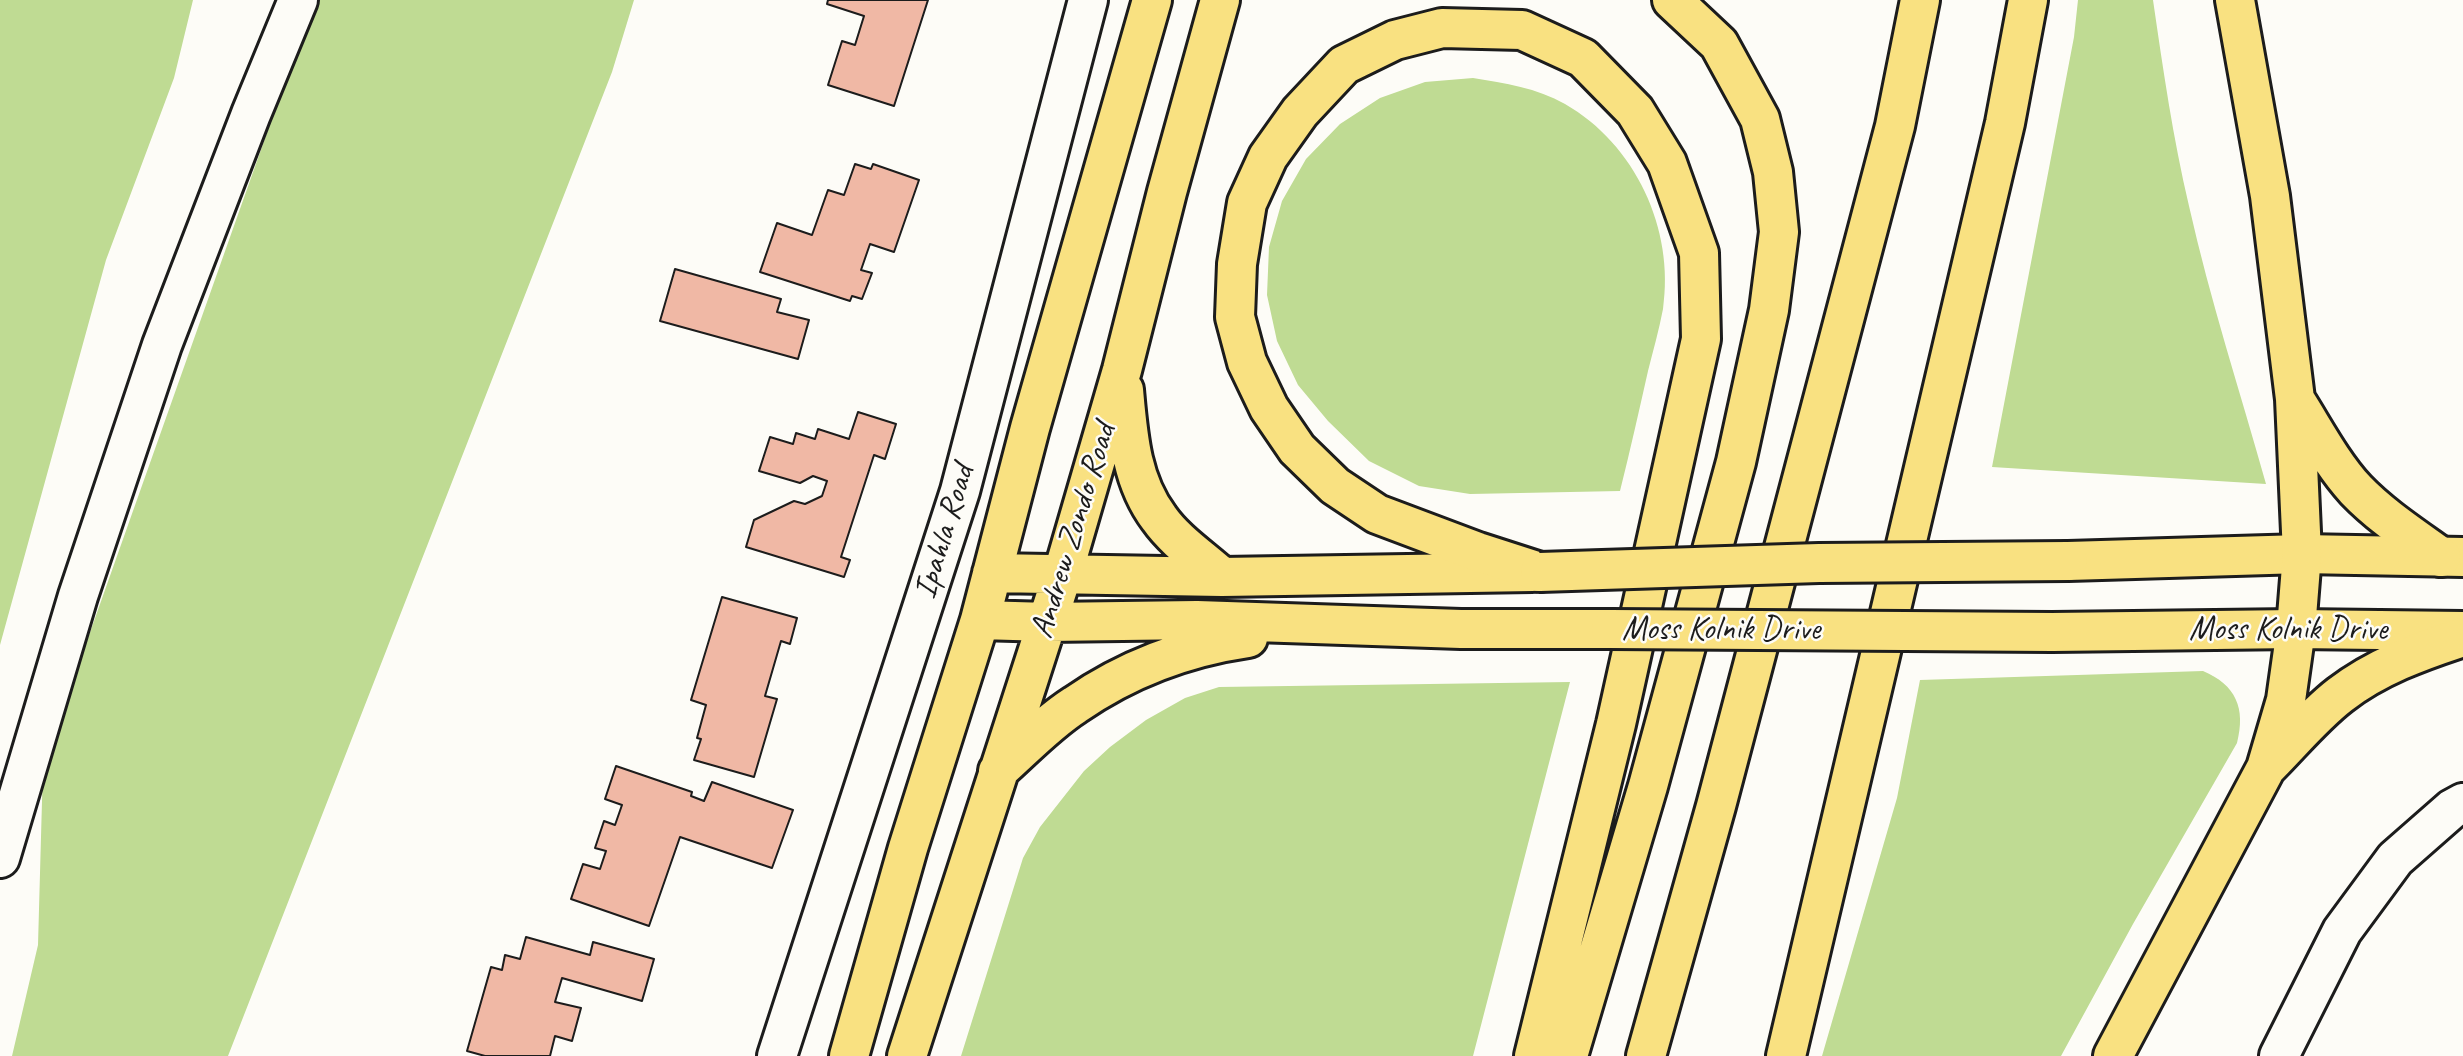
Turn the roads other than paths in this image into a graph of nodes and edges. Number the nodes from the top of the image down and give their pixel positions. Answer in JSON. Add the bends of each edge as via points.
{"nodes":[{"id":1,"x":298,"y":0,"type":"edge"},
{"id":2,"x":1088,"y":0,"type":"edge"},
{"id":3,"x":1152,"y":0,"type":"edge"},
{"id":4,"x":1220,"y":0,"type":"edge"},
{"id":5,"x":1672,"y":0,"type":"edge"},
{"id":6,"x":1920,"y":0,"type":"edge"},
{"id":7,"x":2028,"y":0,"type":"edge"},
{"id":8,"x":2235,"y":0,"type":"edge"},
{"id":9,"x":1122,"y":370,"type":"junction"},
{"id":10,"x":2295,"y":399,"type":"junction"},
{"id":11,"x":2302,"y":554,"type":"junction"},
{"id":12,"x":2452,"y":557,"type":"edge"},
{"id":13,"x":1478,"y":563,"type":"junction"},
{"id":14,"x":992,"y":573,"type":"junction"},
{"id":15,"x":1063,"y":573,"type":"junction"},
{"id":16,"x":1222,"y":577,"type":"junction"},
{"id":17,"x":980,"y":620,"type":"junction"},
{"id":18,"x":1048,"y":622,"type":"junction"},
{"id":19,"x":1344,"y":624,"type":"junction"},
{"id":20,"x":2296,"y":629,"type":"junction"},
{"id":21,"x":2463,"y":631,"type":"edge"},
{"id":22,"x":2463,"y":637,"type":"edge"},
{"id":23,"x":2266,"y":768,"type":"junction"},
{"id":24,"x":997,"y":772,"type":"junction"},
{"id":25,"x":2463,"y":803,"type":"edge"},
{"id":26,"x":0,"y":858,"type":"edge"},
{"id":27,"x":2287,"y":1053,"type":"edge"},
{"id":28,"x":777,"y":1056,"type":"edge"},
{"id":29,"x":849,"y":1056,"type":"edge"},
{"id":30,"x":907,"y":1056,"type":"edge"},
{"id":31,"x":1534,"y":1056,"type":"edge"},
{"id":32,"x":1568,"y":1056,"type":"edge"},
{"id":33,"x":1646,"y":1056,"type":"edge"},
{"id":34,"x":1786,"y":1056,"type":"edge"},
{"id":35,"x":2113,"y":1056,"type":"edge"}],
"edges":[{"from":1,"to":26,"type":"street","via":[[162,345],[78,596]]},
{"from":2,"to":28,"type":"street","name":"Ipahla Road","via":[[960,491]]},
{"from":3,"to":14,"type":"main road","name":"Andrew Zondo Road"},
{"from":4,"to":9,"type":"main road","name":"Andrew Zondo Road"},
{"from":5,"to":32,"type":"main road","via":[[1719,44],[1760,119],[1773,172],[1779,232],[1769,310],[1737,462]]},
{"from":6,"to":33,"type":"main road","via":[[1895,126]]},
{"from":7,"to":34,"type":"main road","via":[[2005,123]]},
{"from":8,"to":10,"type":"main road","via":[[2270,196]]},
{"from":9,"to":15,"type":"main road","name":"Andrew Zondo Road"},
{"from":9,"to":16,"type":"main road","via":[[1128,438],[1135,472],[1147,498],[1172,533]]},
{"from":10,"to":11,"type":"main road"},
{"from":10,"to":12,"type":"main road","via":[[2357,491],[2385,516]]},
{"from":11,"to":12,"type":"main road","name":"Moss Kolnik Drive"},
{"from":11,"to":13,"type":"main road","name":"Moss Kolnik Drive","bridge":true,"via":[[1540,572]]},
{"from":11,"to":20,"type":"main road"},
{"from":13,"to":16,"type":"main road"},
{"from":13,"to":31,"type":"main road","name":"Moss Kolnik Drive","via":[[1377,514],[1335,486],[1297,449],[1269,408],[1247,362],[1236,317],[1237,264],[1247,202],[1268,157],[1300,112],[1344,65],[1395,40],[1442,29],[1522,30],[1583,58],[1635,111],[1667,163],[1699,253],[1701,339],[1616,724]]},
{"from":14,"to":15,"type":"main road"},
{"from":14,"to":17,"type":"main road","name":"Andrew Zondo Road"},
{"from":15,"to":16,"type":"main road"},
{"from":15,"to":18,"type":"main road","name":"Andrew Zondo Road"},
{"from":17,"to":18,"type":"main road","name":"Moss Kolnik Drive"},
{"from":17,"to":29,"type":"main road","name":"Andrew Zondo Road"},
{"from":18,"to":19,"type":"main road","name":"Moss Kolnik Drive"},
{"from":18,"to":24,"type":"main road","name":"Andrew Zondo Road"},
{"from":19,"to":20,"type":"main road","name":"Moss Kolnik Drive","bridge":true,"via":[[1461,629]]},
{"from":19,"to":24,"type":"main road","via":[[1209,643],[1133,671],[1072,706]]},
{"from":20,"to":21,"type":"main road","name":"Moss Kolnik Drive"},
{"from":20,"to":23,"type":"main road","via":[[2287,700]]},
{"from":22,"to":23,"type":"main road","via":[[2418,652],[2339,695]]},
{"from":23,"to":35,"type":"main road"},
{"from":24,"to":30,"type":"main road","name":"Andrew Zondo Road"},
{"from":25,"to":27,"type":"street","via":[[2395,859],[2342,931]]}]}
